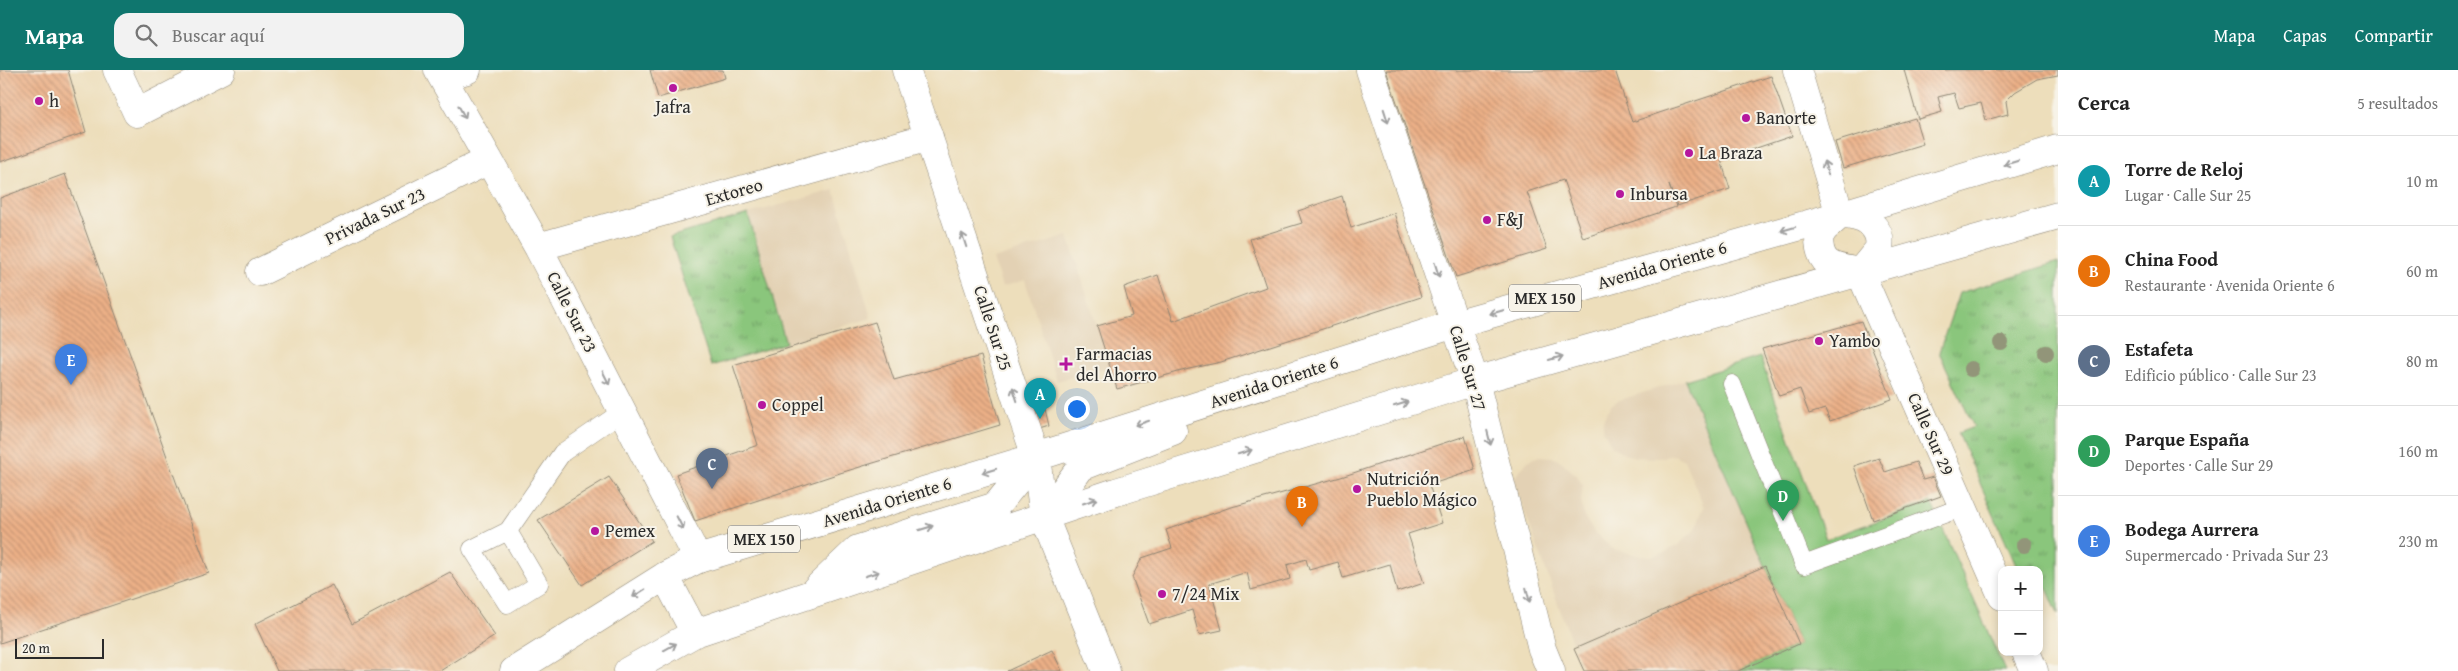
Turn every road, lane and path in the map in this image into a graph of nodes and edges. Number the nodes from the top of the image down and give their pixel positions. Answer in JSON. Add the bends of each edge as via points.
{"nodes":[{"id":1,"x":117,"y":70,"type":"edge"},
{"id":2,"x":221,"y":70,"type":"edge"},
{"id":3,"x":906,"y":70,"type":"edge"},
{"id":4,"x":1370,"y":70,"type":"edge"},
{"id":5,"x":1797,"y":70,"type":"edge"},
{"id":6,"x":449,"y":72,"type":"edge"},
{"id":7,"x":929,"y":137,"type":"junction"},
{"id":8,"x":2058,"y":150,"type":"edge"},
{"id":9,"x":489,"y":160,"type":"junction"},
{"id":10,"x":1840,"y":215,"type":"junction"},
{"id":11,"x":2058,"y":216,"type":"edge"},
{"id":12,"x":538,"y":247,"type":"junction"},
{"id":13,"x":260,"y":272,"type":"dead end"},
{"id":14,"x":1860,"y":272,"type":"junction"},
{"id":15,"x":1455,"y":324,"type":"junction"},
{"id":16,"x":1475,"y":381,"type":"junction"},
{"id":17,"x":1732,"y":384,"type":"dead end"},
{"id":18,"x":1206,"y":403,"type":"junction"},
{"id":19,"x":624,"y":411,"type":"junction"},
{"id":20,"x":1036,"y":457,"type":"junction"},
{"id":21,"x":1963,"y":507,"type":"junction"},
{"id":22,"x":1044,"y":517,"type":"junction"},
{"id":23,"x":508,"y":532,"type":"dead end"},
{"id":24,"x":698,"y":559,"type":"junction"},
{"id":25,"x":665,"y":576,"type":"junction"},
{"id":26,"x":1998,"y":587,"type":"edge"},
{"id":27,"x":811,"y":594,"type":"junction"},
{"id":28,"x":695,"y":633,"type":"junction"},
{"id":29,"x":2028,"y":656,"type":"edge"},
{"id":30,"x":514,"y":671,"type":"edge"},
{"id":31,"x":628,"y":671,"type":"edge"},
{"id":32,"x":1106,"y":671,"type":"edge"},
{"id":33,"x":1551,"y":671,"type":"edge"},
{"id":34,"x":2034,"y":671,"type":"edge"}],
"edges":[{"from":1,"to":2,"type":"main road","via":[[137,113]]},
{"from":3,"to":7,"type":"main road","name":"Calle Sur 25"},
{"from":4,"to":15,"type":"main road","name":"Calle Sur 27","one_way":true},
{"from":10,"to":5,"type":"main road","one_way":true},
{"from":6,"to":9,"type":"main road","name":"Calle Sur 23","one_way":true},
{"from":7,"to":12,"type":"main road","name":"Extoreo"},
{"from":20,"to":7,"type":"main road","name":"Calle Sur 25","one_way":true},
{"from":8,"to":10,"type":"main road","name":"Avenida Oriente 6","number":"MEX 150","one_way":true},
{"from":9,"to":12,"type":"main road","name":"Calle Sur 23"},
{"from":9,"to":13,"type":"main road","name":"Privada Sur 23"},
{"from":10,"to":14,"type":"main road","via":[[1867,220],[1878,234],[1879,249]]},
{"from":10,"to":14,"type":"main road","via":[[1819,237],[1822,259],[1830,265]]},
{"from":10,"to":15,"type":"main road","name":"Avenida Oriente 6","number":"MEX 150","one_way":true},
{"from":11,"to":14,"type":"main road"},
{"from":12,"to":19,"type":"main road","name":"Calle Sur 23","one_way":true},
{"from":16,"to":14,"type":"main road","one_way":true},
{"from":14,"to":21,"type":"main road","name":"Calle Sur 29"},
{"from":15,"to":16,"type":"main road","name":"Calle Sur 27"},
{"from":15,"to":18,"type":"main road","name":"Avenida Oriente 6","number":"MEX 150"},
{"from":22,"to":16,"type":"main road","one_way":true},
{"from":16,"to":33,"type":"main road","name":"Calle Sur 27","one_way":true,"via":[[1542,649]]},
{"from":17,"to":21,"type":"lane","via":[[1804,566]]},
{"from":18,"to":20,"type":"main road","name":"Avenida Oriente 6","number":"MEX 150","one_way":true},
{"from":18,"to":22,"type":"main road","via":[[1188,426],[1081,467]]},
{"from":19,"to":23,"type":"lane","via":[[562,453]]},
{"from":19,"to":24,"type":"main road","name":"Calle Sur 23","one_way":true},
{"from":20,"to":22,"type":"main road","name":"Calle Sur 25"},
{"from":20,"to":24,"type":"main road","name":"Avenida Oriente 6","number":"MEX 150","one_way":true},
{"from":27,"to":20,"type":"main road","one_way":true,"via":[[858,549],[996,506]]},
{"from":21,"to":26,"type":"main road","name":"Calle Sur 29"},
{"from":27,"to":22,"type":"main road","one_way":true},
{"from":22,"to":32,"type":"main road","name":"Calle Sur 25"},
{"from":24,"to":25,"type":"main road","name":"Avenida Oriente 6","number":"MEX 150"},
{"from":25,"to":28,"type":"main road"},
{"from":25,"to":30,"type":"main road","name":"Avenida Oriente 6","number":"MEX 150","one_way":true},
{"from":27,"to":28,"type":"main road"},
{"from":31,"to":28,"type":"main road","one_way":true},
{"from":29,"to":34,"type":"main road"}]}
